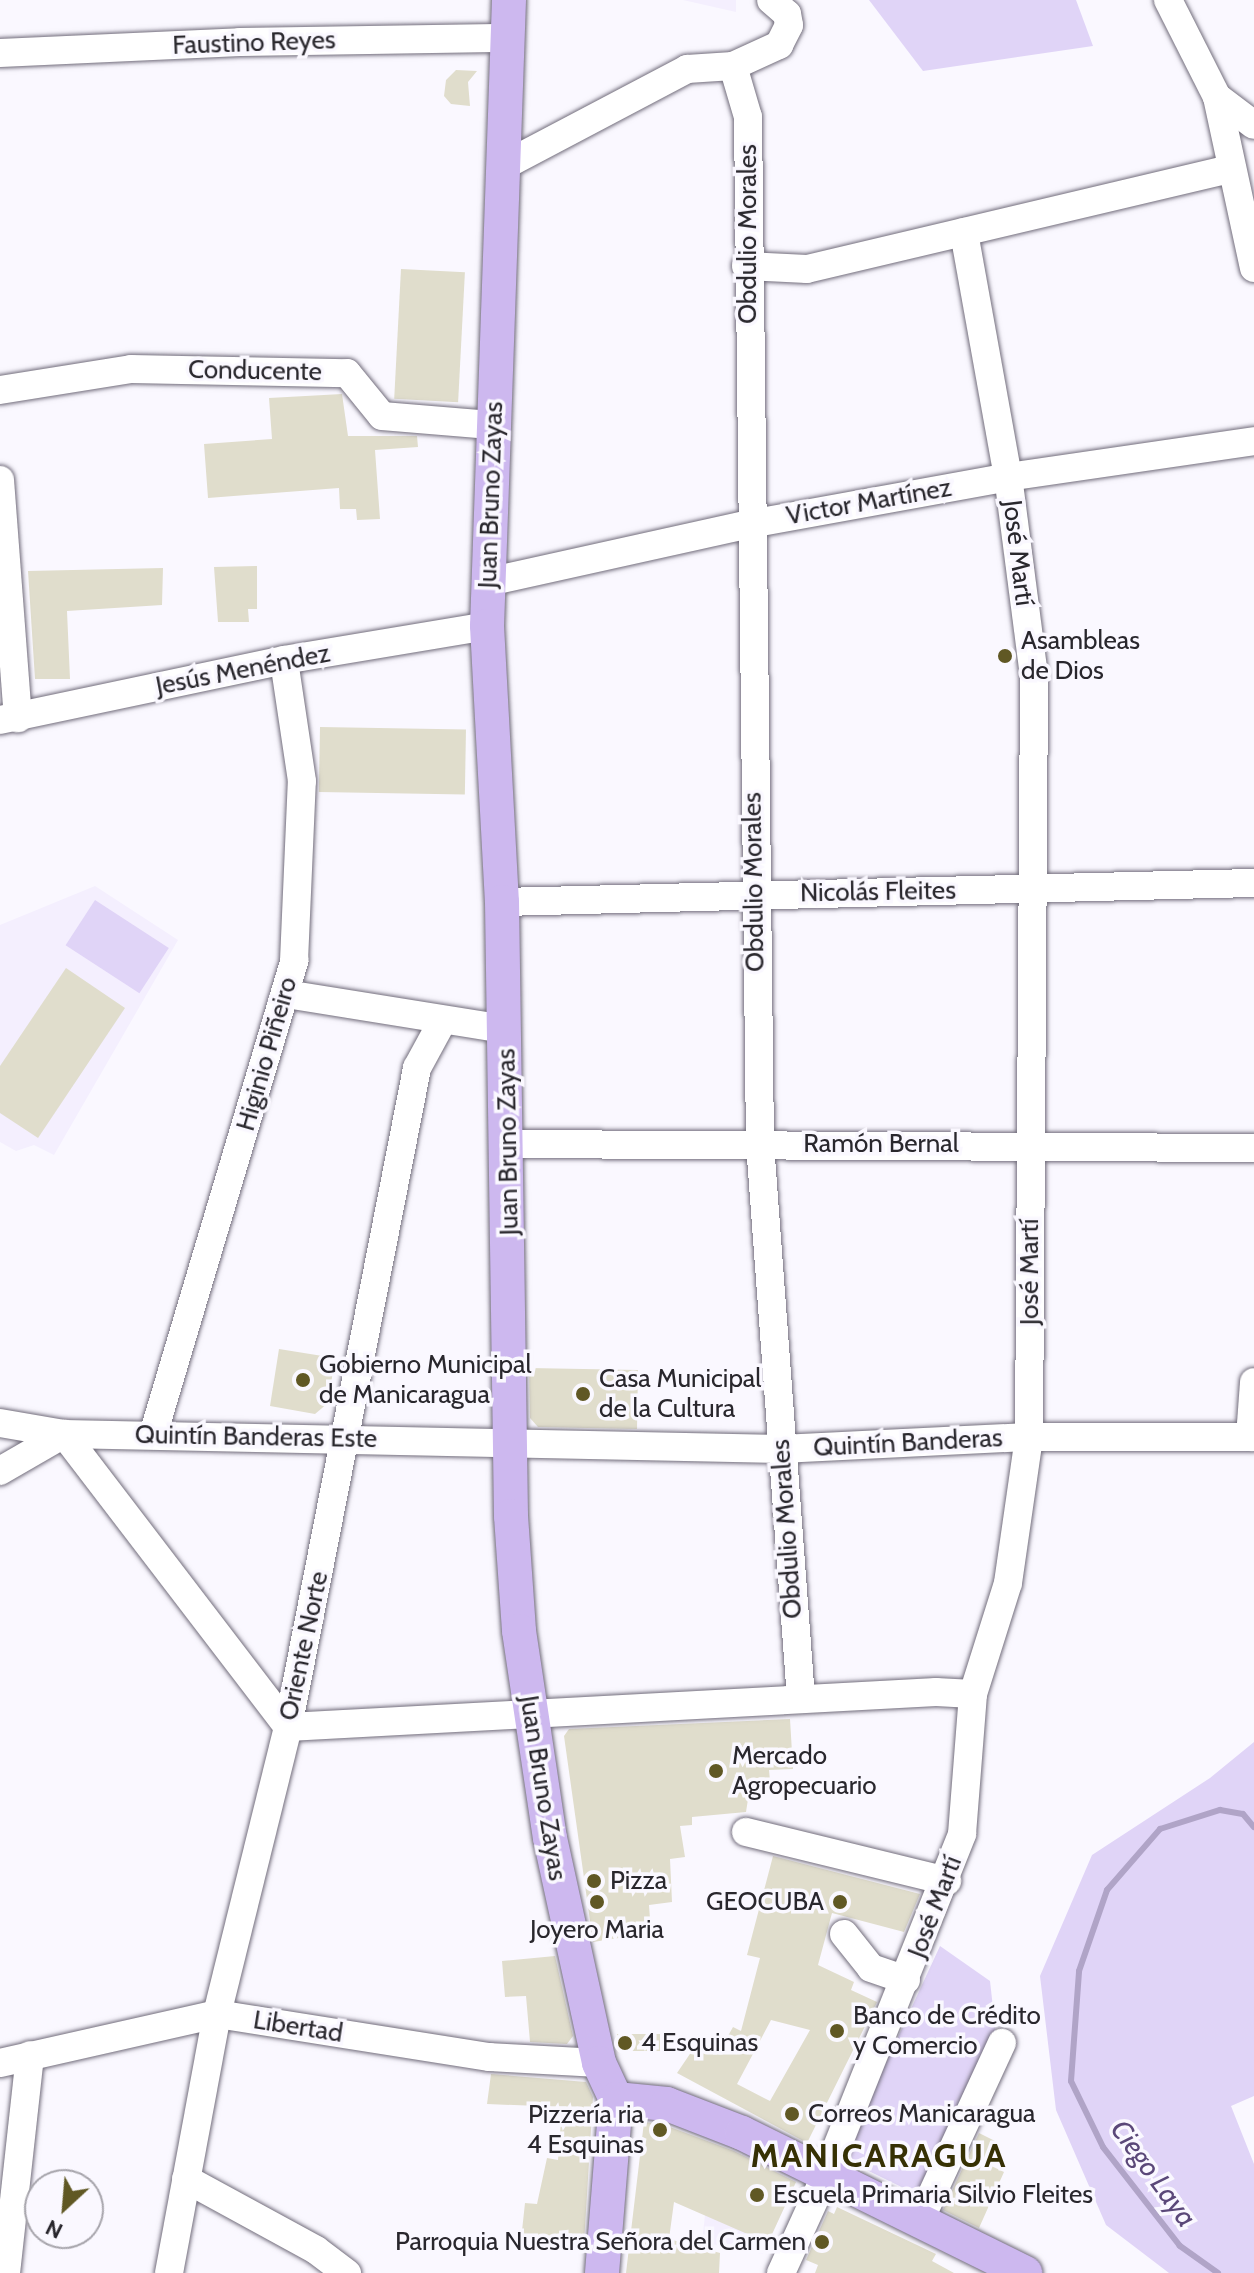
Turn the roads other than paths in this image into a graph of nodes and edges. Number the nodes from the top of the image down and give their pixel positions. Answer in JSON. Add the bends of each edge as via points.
{"nodes":[{"id":1,"x":509,"y":0,"type":"edge"},
{"id":2,"x":771,"y":0,"type":"edge"},
{"id":3,"x":1168,"y":0,"type":"edge"},
{"id":4,"x":509,"y":38,"type":"junction"},
{"id":5,"x":0,"y":53,"type":"edge"},
{"id":6,"x":733,"y":66,"type":"junction"},
{"id":7,"x":1217,"y":97,"type":"junction"},
{"id":8,"x":1254,"y":125,"type":"edge"},
{"id":9,"x":507,"y":164,"type":"junction"},
{"id":10,"x":1231,"y":169,"type":"junction"},
{"id":11,"x":964,"y":232,"type":"junction"},
{"id":12,"x":746,"y":266,"type":"junction"},
{"id":13,"x":1254,"y":268,"type":"edge"},
{"id":14,"x":0,"y":390,"type":"edge"},
{"id":15,"x":491,"y":425,"type":"junction"},
{"id":16,"x":1254,"y":441,"type":"edge"},
{"id":17,"x":1008,"y":477,"type":"junction"},
{"id":18,"x":0,"y":480,"type":"edge"},
{"id":19,"x":750,"y":524,"type":"junction"},
{"id":20,"x":488,"y":582,"type":"junction"},
{"id":21,"x":487,"y":626,"type":"junction"},
{"id":22,"x":284,"y":660,"type":"junction"},
{"id":23,"x":9,"y":719,"type":"edge"},
{"id":24,"x":1254,"y":883,"type":"edge"},
{"id":25,"x":1031,"y":888,"type":"junction"},
{"id":26,"x":753,"y":894,"type":"junction"},
{"id":27,"x":502,"y":902,"type":"junction"},
{"id":28,"x":286,"y":994,"type":"junction"},
{"id":29,"x":442,"y":1022,"type":"junction"},
{"id":30,"x":505,"y":1029,"type":"junction"},
{"id":31,"x":509,"y":1144,"type":"junction"},
{"id":32,"x":760,"y":1144,"type":"junction"},
{"id":33,"x":1030,"y":1144,"type":"junction"},
{"id":34,"x":1254,"y":1148,"type":"edge"},
{"id":35,"x":1254,"y":1382,"type":"edge"},
{"id":36,"x":0,"y":1423,"type":"edge"},
{"id":37,"x":64,"y":1434,"type":"junction"},
{"id":38,"x":153,"y":1435,"type":"junction"},
{"id":39,"x":1029,"y":1437,"type":"junction"},
{"id":40,"x":1252,"y":1437,"type":"edge"},
{"id":41,"x":346,"y":1438,"type":"junction"},
{"id":42,"x":513,"y":1444,"type":"junction"},
{"id":43,"x":781,"y":1449,"type":"junction"},
{"id":44,"x":0,"y":1471,"type":"edge"},
{"id":45,"x":973,"y":1694,"type":"junction"},
{"id":46,"x":801,"y":1698,"type":"junction"},
{"id":47,"x":531,"y":1715,"type":"junction"},
{"id":48,"x":288,"y":1727,"type":"junction"},
{"id":49,"x":746,"y":1832,"type":"dead end"},
{"id":50,"x":947,"y":1881,"type":"junction"},
{"id":51,"x":844,"y":1934,"type":"dead end"},
{"id":52,"x":906,"y":1980,"type":"junction"},
{"id":53,"x":217,"y":2014,"type":"junction"},
{"id":54,"x":1002,"y":2043,"type":"dead end"},
{"id":55,"x":30,"y":2055,"type":"junction"},
{"id":56,"x":0,"y":2063,"type":"edge"},
{"id":57,"x":599,"y":2063,"type":"junction"},
{"id":58,"x":616,"y":2099,"type":"junction"},
{"id":59,"x":827,"y":2172,"type":"junction"},
{"id":60,"x":186,"y":2179,"type":"junction"},
{"id":61,"x":921,"y":2218,"type":"junction"},
{"id":62,"x":6,"y":2273,"type":"edge"},
{"id":63,"x":169,"y":2273,"type":"edge"},
{"id":64,"x":347,"y":2273,"type":"edge"},
{"id":65,"x":602,"y":2273,"type":"edge"},
{"id":66,"x":781,"y":2273,"type":"edge"},
{"id":67,"x":1025,"y":2273,"type":"edge"}],
"edges":[{"from":1,"to":4,"type":"main road","name":"Juan Bruno Zayas"},
{"from":2,"to":6,"type":"street","via":[[787,14],[788,35]]},
{"from":3,"to":7,"type":"street"},
{"from":4,"to":5,"type":"street","name":"Faustino Reyes"},
{"from":4,"to":9,"type":"main road","name":"Juan Bruno Zayas"},
{"from":6,"to":9,"type":"street","via":[[687,69]]},
{"from":6,"to":12,"type":"street","name":"Obdulio Morales","via":[[748,117]]},
{"from":7,"to":8,"type":"street"},
{"from":7,"to":10,"type":"street"},
{"from":9,"to":15,"type":"main road","name":"Juan Bruno Zayas"},
{"from":10,"to":11,"type":"street"},
{"from":10,"to":13,"type":"street"},
{"from":11,"to":12,"type":"street","via":[[807,269]]},
{"from":11,"to":17,"type":"street","name":"José Martí"},
{"from":12,"to":19,"type":"street","name":"Obdulio Morales"},
{"from":14,"to":15,"type":"street","name":"Conducente","via":[[131,369],[347,373],[382,416]]},
{"from":15,"to":20,"type":"main road","name":"Juan Bruno Zayas"},
{"from":16,"to":17,"type":"street","name":"Victor Martínez"},
{"from":17,"to":19,"type":"street","name":"Victor Martínez"},
{"from":17,"to":25,"type":"street","name":"José Martí","via":[[1034,676]]},
{"from":18,"to":23,"type":"street"},
{"from":19,"to":20,"type":"street","name":"Victor Martínez"},
{"from":19,"to":26,"type":"street","name":"Obdulio Morales"},
{"from":20,"to":21,"type":"main road","name":"Juan Bruno Zayas"},
{"from":21,"to":22,"type":"street","name":"Jesús Menéndez"},
{"from":21,"to":27,"type":"main road","name":"Juan Bruno Zayas"},
{"from":22,"to":23,"type":"street","name":"Jesús Menéndez"},
{"from":22,"to":28,"type":"street","name":"Higinio Piñeiro","via":[[302,781],[294,961]]},
{"from":24,"to":25,"type":"street","name":"Nicolás Fleites"},
{"from":25,"to":26,"type":"street","name":"Nicolás Fleites"},
{"from":25,"to":33,"type":"street","name":"José Martí"},
{"from":26,"to":27,"type":"street","name":"Nicolás Fleites"},
{"from":26,"to":32,"type":"street","name":"Obdulio Morales"},
{"from":27,"to":30,"type":"main road","name":"Juan Bruno Zayas"},
{"from":28,"to":29,"type":"street"},
{"from":28,"to":38,"type":"street","name":"Higinio Piñeiro"},
{"from":29,"to":30,"type":"street"},
{"from":29,"to":41,"type":"street","name":"Oriente Norte","via":[[417,1068]]},
{"from":30,"to":31,"type":"main road","name":"Juan Bruno Zayas"},
{"from":31,"to":32,"type":"street","name":"Ramón Bernal"},
{"from":31,"to":42,"type":"main road","name":"Juan Bruno Zayas"},
{"from":32,"to":33,"type":"street","name":"Ramón Bernal"},
{"from":32,"to":43,"type":"street","name":"Obdulio Morales"},
{"from":33,"to":34,"type":"street","name":"Ramón Bernal"},
{"from":33,"to":39,"type":"street","name":"José Martí"},
{"from":35,"to":40,"type":"street"},
{"from":36,"to":37,"type":"street","name":"Quintín Banderas Este"},
{"from":37,"to":38,"type":"street","name":"Quintín Banderas Este"},
{"from":37,"to":44,"type":"street"},
{"from":37,"to":48,"type":"street"},
{"from":38,"to":41,"type":"street","name":"Quintín Banderas Este"},
{"from":39,"to":40,"type":"street","name":"Quintín Banderas"},
{"from":39,"to":43,"type":"street","name":"Quintín Banderas"},
{"from":39,"to":45,"type":"street","name":"José Martí","via":[[1008,1583]]},
{"from":41,"to":42,"type":"street","name":"Quintín Banderas Este"},
{"from":41,"to":48,"type":"street","name":"Oriente Norte"},
{"from":42,"to":43,"type":"street","name":"Quintín Banderas"},
{"from":42,"to":47,"type":"main road","name":"Juan Bruno Zayas","via":[[515,1574]]},
{"from":43,"to":46,"type":"street","name":"Obdulio Morales"},
{"from":45,"to":46,"type":"street"},
{"from":45,"to":50,"type":"street","name":"José Martí","via":[[962,1834]]},
{"from":46,"to":47,"type":"street"},
{"from":47,"to":48,"type":"street"},
{"from":47,"to":57,"type":"main road","name":"Juan Bruno Zayas","via":[[566,1923]]},
{"from":48,"to":53,"type":"street","name":"Oriente Norte"},
{"from":49,"to":50,"type":"street"},
{"from":50,"to":52,"type":"street","name":"José Martí"},
{"from":51,"to":52,"type":"street","via":[[871,1968]]},
{"from":52,"to":59,"type":"street","name":"José Martí"},
{"from":53,"to":55,"type":"street","name":"Libertad"},
{"from":53,"to":57,"type":"street","name":"Libertad","via":[[489,2057]]},
{"from":53,"to":60,"type":"street","name":"Oriente Norte"},
{"from":54,"to":61,"type":"street"},
{"from":55,"to":56,"type":"street","name":"Libertad"},
{"from":55,"to":62,"type":"street"},
{"from":57,"to":58,"type":"main road","name":"Juan Bruno Zayas"},
{"from":58,"to":59,"type":"main road","via":[[667,2104]]},
{"from":58,"to":65,"type":"main road","name":"Juan Bruno Zayas"},
{"from":59,"to":61,"type":"main road"},
{"from":59,"to":66,"type":"street","name":"José Martí"},
{"from":60,"to":63,"type":"street","name":"Oriente Norte"},
{"from":60,"to":64,"type":"street","via":[[316,2250]]},
{"from":61,"to":67,"type":"main road"}]}
